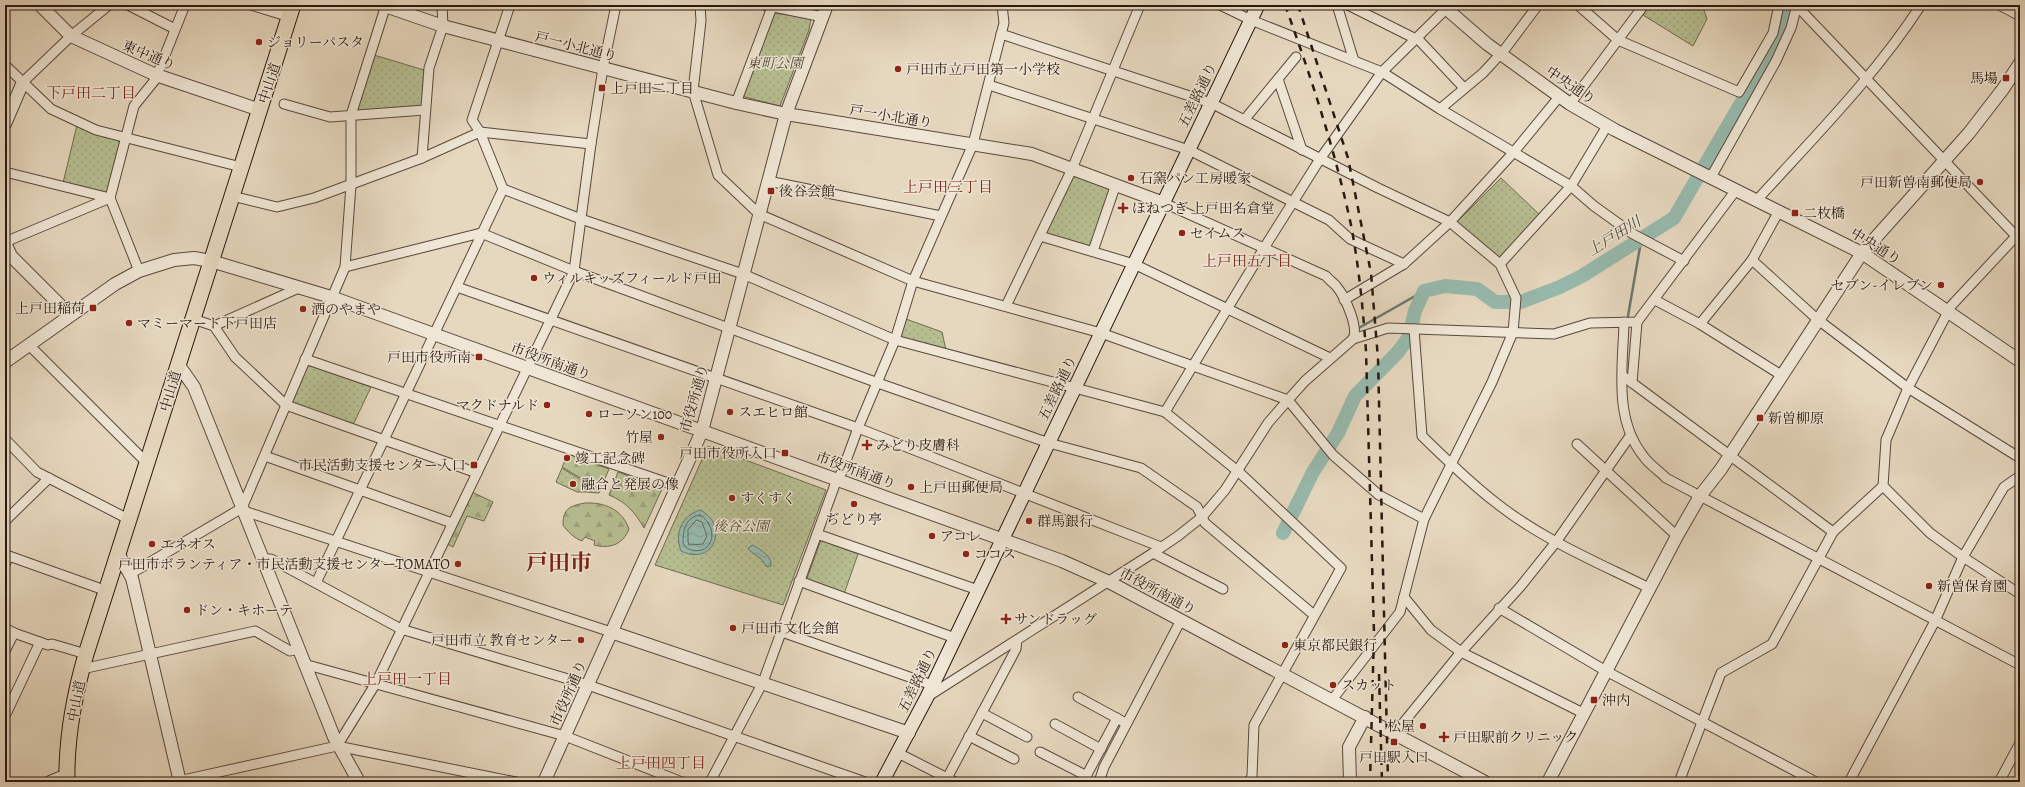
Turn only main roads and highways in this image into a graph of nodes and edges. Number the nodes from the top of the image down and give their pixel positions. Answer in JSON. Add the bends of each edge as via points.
{"nodes":[{"id":1,"x":1258,"y":5,"type":"edge"},
{"id":2,"x":292,"y":11,"type":"edge"},
{"id":3,"x":67,"y":778,"type":"edge"},
{"id":4,"x":882,"y":782,"type":"edge"}],
"edges":[{"from":1,"to":4,"type":"main road","name":"五差路通り","via":[[930,691]]},
{"from":2,"to":3,"type":"highway","name":"中山道","via":[[84,661],[72,710]]}]}
